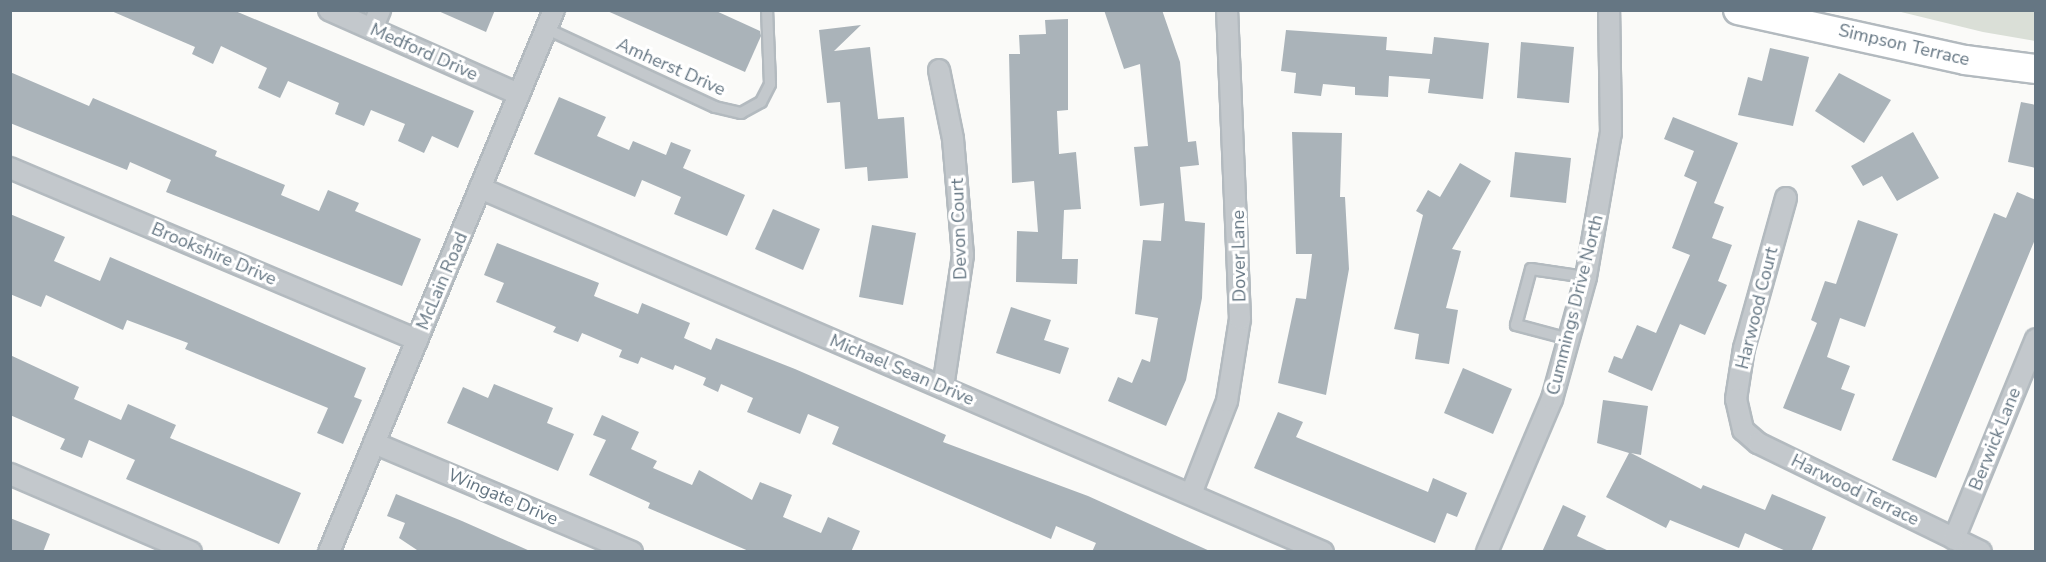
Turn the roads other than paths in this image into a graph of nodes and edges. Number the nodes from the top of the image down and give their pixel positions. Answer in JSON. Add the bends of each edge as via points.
{"nodes":[{"id":1,"x":329,"y":10,"type":"edge"},
{"id":2,"x":380,"y":10,"type":"edge"},
{"id":3,"x":554,"y":10,"type":"edge"},
{"id":4,"x":767,"y":10,"type":"edge"},
{"id":5,"x":1227,"y":10,"type":"edge"},
{"id":6,"x":1609,"y":10,"type":"edge"},
{"id":7,"x":1738,"y":10,"type":"edge"},
{"id":8,"x":372,"y":29,"type":"junction"},
{"id":9,"x":547,"y":29,"type":"junction"},
{"id":10,"x":2036,"y":69,"type":"edge"},
{"id":11,"x":939,"y":70,"type":"dead end"},
{"id":12,"x":519,"y":94,"type":"junction"},
{"id":13,"x":10,"y":168,"type":"edge"},
{"id":14,"x":480,"y":188,"type":"junction"},
{"id":15,"x":1786,"y":198,"type":"dead end"},
{"id":16,"x":1586,"y":277,"type":"junction"},
{"id":17,"x":1569,"y":339,"type":"junction"},
{"id":18,"x":2036,"y":339,"type":"edge"},
{"id":19,"x":417,"y":340,"type":"junction"},
{"id":20,"x":943,"y":388,"type":"junction"},
{"id":21,"x":1738,"y":418,"type":"joint"},
{"id":22,"x":374,"y":443,"type":"junction"},
{"id":23,"x":10,"y":474,"type":"edge"},
{"id":24,"x":1191,"y":494,"type":"junction"},
{"id":25,"x":1954,"y":538,"type":"junction"},
{"id":26,"x":191,"y":552,"type":"edge"},
{"id":27,"x":329,"y":552,"type":"edge"},
{"id":28,"x":632,"y":552,"type":"edge"},
{"id":29,"x":1323,"y":552,"type":"edge"},
{"id":30,"x":1487,"y":552,"type":"edge"},
{"id":31,"x":1981,"y":552,"type":"edge"}],
"edges":[{"from":1,"to":8,"type":"street","name":"Medford Drive"},
{"from":2,"to":8,"type":"street"},
{"from":3,"to":9,"type":"street","name":"McLain Road"},
{"from":4,"to":9,"type":"lane","name":"Amherst Drive","via":[[770,84],[761,102],[741,113],[715,107]]},
{"from":5,"to":24,"type":"street","name":"Dover Lane","via":[[1240,319],[1227,401]]},
{"from":6,"to":16,"type":"street","name":"Cummings Drive North","via":[[1611,133]]},
{"from":7,"to":10,"type":"street","name":"Simpson Terrace","via":[[1965,60]]},
{"from":8,"to":12,"type":"street","name":"Medford Drive"},
{"from":9,"to":12,"type":"street","name":"McLain Road"},
{"from":11,"to":20,"type":"street","name":"Devon Court","via":[[953,139],[963,255]]},
{"from":12,"to":14,"type":"street","name":"McLain Road"},
{"from":13,"to":19,"type":"street","name":"Brookshire Drive"},
{"from":14,"to":19,"type":"street","name":"McLain Road"},
{"from":14,"to":20,"type":"street","name":"Michael Sean Drive"},
{"from":15,"to":21,"type":"street","name":"Harwood Court","via":[[1744,348]]},
{"from":16,"to":17,"type":"street","name":"Cummings Drive North"},
{"from":16,"to":17,"type":"lane","via":[[1531,269],[1516,325]]},
{"from":17,"to":30,"type":"street","name":"Cummings Drive North","via":[[1527,465]]},
{"from":18,"to":25,"type":"street","name":"Berwick Lane"},
{"from":19,"to":22,"type":"street","name":"McLain Road"},
{"from":20,"to":24,"type":"street","name":"Michael Sean Drive"},
{"from":21,"to":25,"type":"street","name":"Harwood Terrace","via":[[1758,443]]},
{"from":22,"to":27,"type":"street","name":"McLain Road"},
{"from":22,"to":28,"type":"street","name":"Wingate Drive"},
{"from":23,"to":26,"type":"street"},
{"from":24,"to":29,"type":"street","name":"Michael Sean Drive"},
{"from":25,"to":31,"type":"street","name":"Harwood Terrace"}]}
